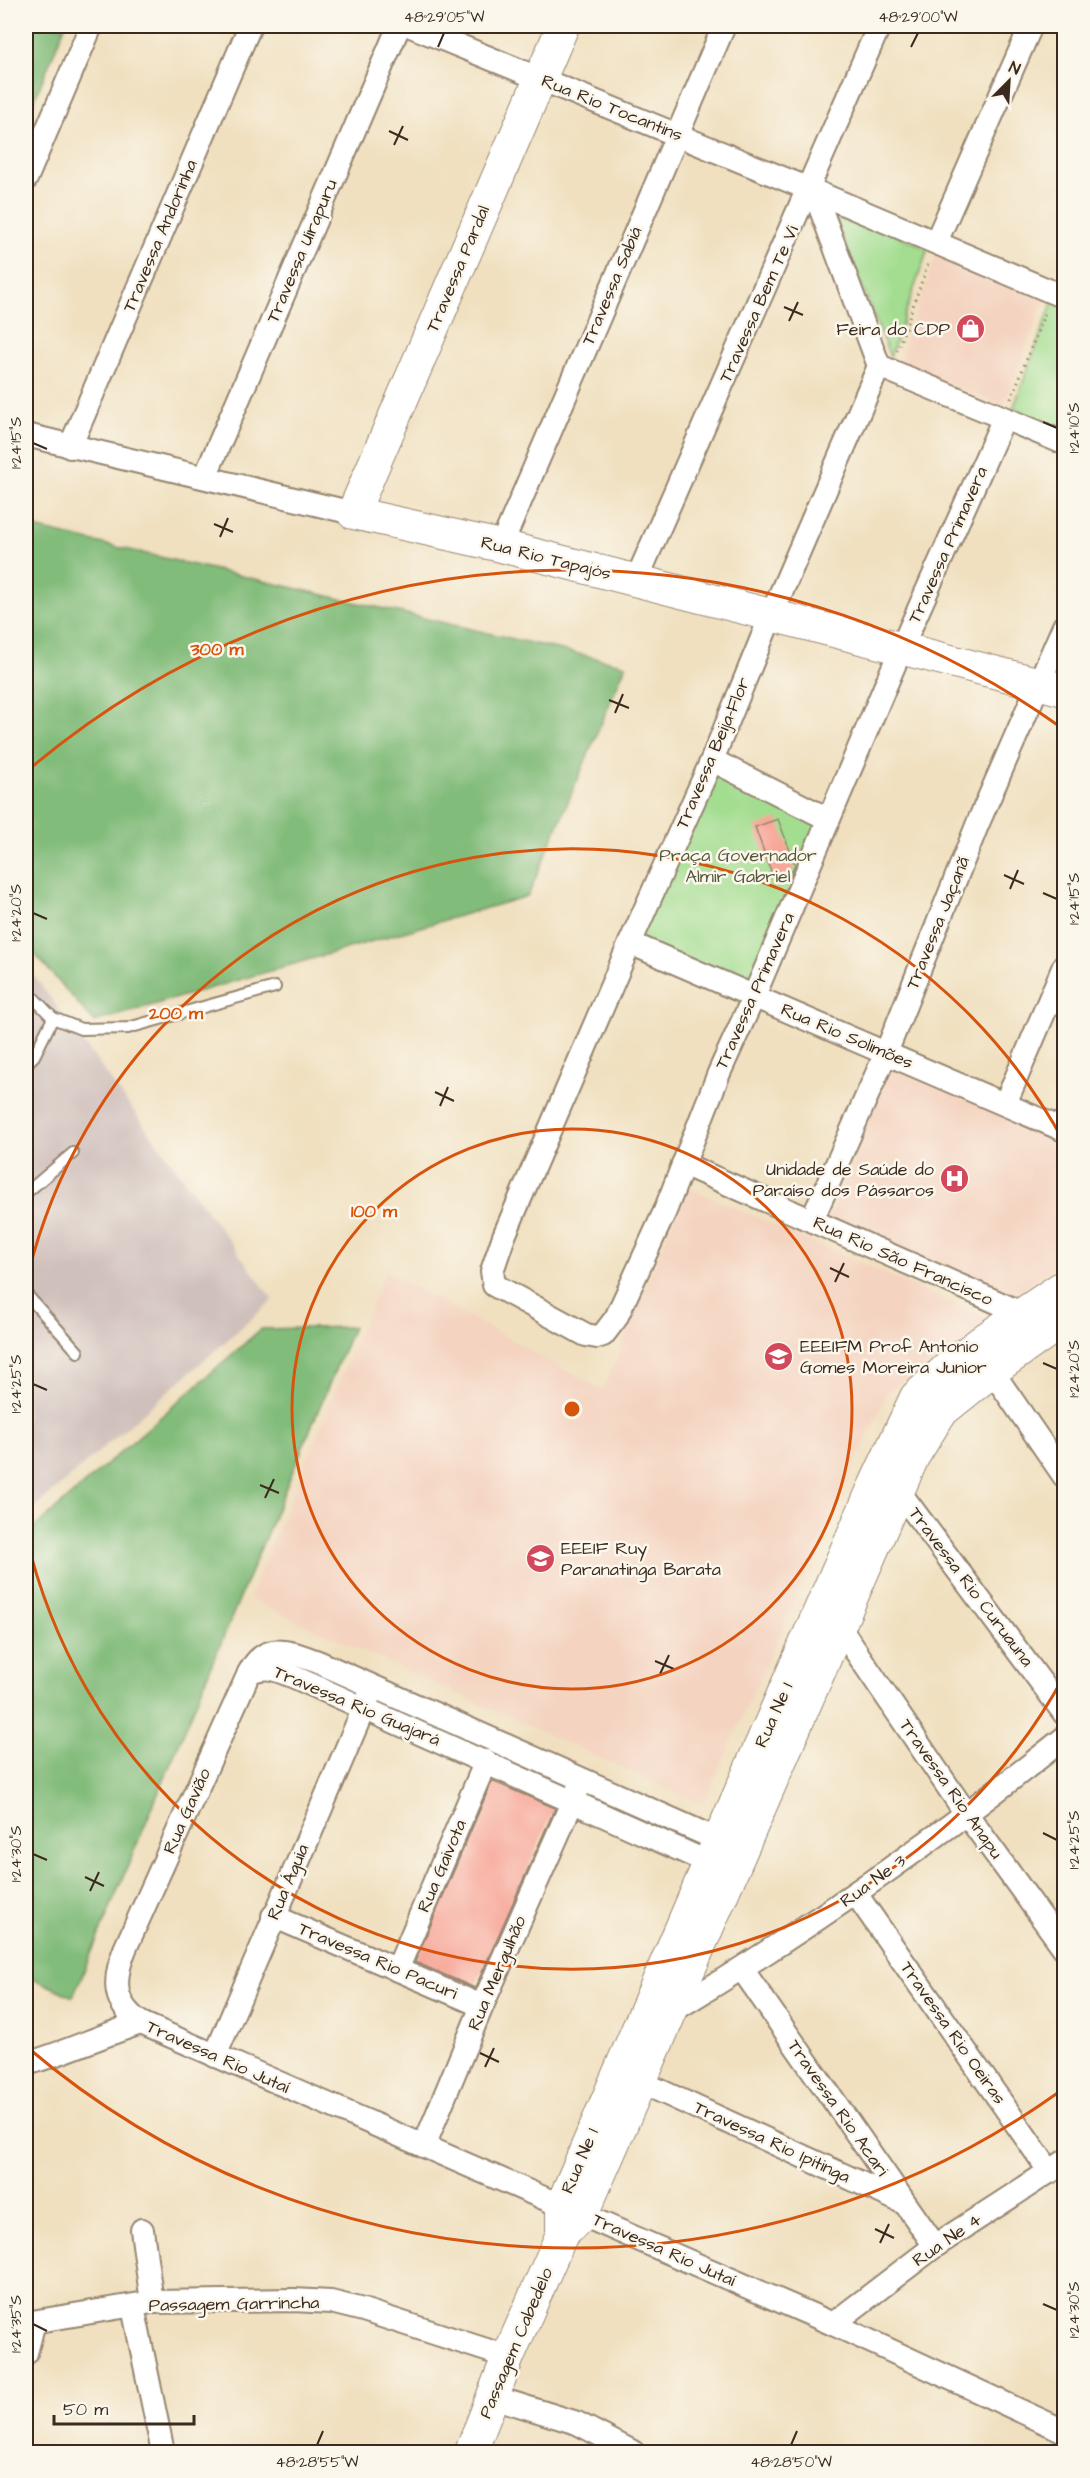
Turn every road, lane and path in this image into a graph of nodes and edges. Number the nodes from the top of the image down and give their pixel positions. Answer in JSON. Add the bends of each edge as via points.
{"nodes":[{"id":1,"x":91,"y":26,"type":"edge"},
{"id":2,"x":250,"y":26,"type":"edge"},
{"id":3,"x":399,"y":26,"type":"edge"},
{"id":4,"x":411,"y":26,"type":"edge"},
{"id":5,"x":563,"y":26,"type":"edge"},
{"id":6,"x":724,"y":26,"type":"edge"},
{"id":7,"x":879,"y":26,"type":"edge"},
{"id":8,"x":1031,"y":26,"type":"edge"},
{"id":9,"x":540,"y":78,"type":"junction"},
{"id":10,"x":677,"y":135,"type":"junction"},
{"id":11,"x":26,"y":178,"type":"edge"},
{"id":12,"x":812,"y":190,"type":"junction"},
{"id":13,"x":936,"y":243,"type":"junction"},
{"id":14,"x":1061,"y":293,"type":"edge"},
{"id":15,"x":885,"y":368,"type":"junction"},
{"id":16,"x":1004,"y":418,"type":"junction"},
{"id":17,"x":26,"y":435,"type":"edge"},
{"id":18,"x":1065,"y":443,"type":"edge"},
{"id":19,"x":70,"y":447,"type":"junction"},
{"id":20,"x":205,"y":477,"type":"junction"},
{"id":21,"x":353,"y":513,"type":"junction"},
{"id":22,"x":501,"y":546,"type":"junction"},
{"id":23,"x":636,"y":581,"type":"junction"},
{"id":24,"x":771,"y":616,"type":"junction"},
{"id":25,"x":1065,"y":626,"type":"edge"},
{"id":26,"x":901,"y":649,"type":"junction"},
{"id":27,"x":1052,"y":686,"type":"edge"},
{"id":28,"x":712,"y":760,"type":"junction"},
{"id":29,"x":828,"y":819,"type":"junction"},
{"id":30,"x":630,"y":943,"type":"junction"},
{"id":31,"x":1065,"y":966,"type":"edge"},
{"id":32,"x":275,"y":987,"type":"dead end"},
{"id":33,"x":26,"y":990,"type":"edge"},
{"id":34,"x":754,"y":996,"type":"junction"},
{"id":35,"x":53,"y":1018,"type":"junction"},
{"id":36,"x":886,"y":1053,"type":"junction"},
{"id":37,"x":26,"y":1064,"type":"edge"},
{"id":38,"x":1005,"y":1104,"type":"junction"},
{"id":39,"x":1065,"y":1130,"type":"edge"},
{"id":40,"x":73,"y":1153,"type":"dead end"},
{"id":41,"x":683,"y":1164,"type":"junction"},
{"id":42,"x":26,"y":1193,"type":"edge"},
{"id":43,"x":812,"y":1221,"type":"junction"},
{"id":44,"x":1065,"y":1286,"type":"edge"},
{"id":45,"x":26,"y":1294,"type":"edge"},
{"id":46,"x":1024,"y":1314,"type":"junction"},
{"id":47,"x":1065,"y":1320,"type":"edge"},
{"id":48,"x":573,"y":1328,"type":"joint"},
{"id":49,"x":78,"y":1352,"type":"dead end"},
{"id":50,"x":997,"y":1356,"type":"junction"},
{"id":51,"x":1065,"y":1476,"type":"edge"},
{"id":52,"x":898,"y":1490,"type":"junction"},
{"id":53,"x":840,"y":1628,"type":"junction"},
{"id":54,"x":249,"y":1673,"type":"junction"},
{"id":55,"x":373,"y":1686,"type":"junction"},
{"id":56,"x":364,"y":1708,"type":"junction"},
{"id":57,"x":1065,"y":1713,"type":"edge"},
{"id":58,"x":1065,"y":1738,"type":"edge"},
{"id":59,"x":483,"y":1752,"type":"junction"},
{"id":60,"x":583,"y":1780,"type":"junction"},
{"id":61,"x":572,"y":1801,"type":"junction"},
{"id":62,"x":965,"y":1812,"type":"junction"},
{"id":63,"x":725,"y":1856,"type":"junction"},
{"id":64,"x":856,"y":1894,"type":"junction"},
{"id":65,"x":273,"y":1916,"type":"junction"},
{"id":66,"x":1065,"y":1948,"type":"edge"},
{"id":67,"x":125,"y":1949,"type":"joint"},
{"id":68,"x":742,"y":1969,"type":"junction"},
{"id":69,"x":398,"y":1970,"type":"junction"},
{"id":70,"x":482,"y":2006,"type":"junction"},
{"id":71,"x":672,"y":2011,"type":"junction"},
{"id":72,"x":141,"y":2023,"type":"junction"},
{"id":73,"x":215,"y":2056,"type":"junction"},
{"id":74,"x":26,"y":2064,"type":"edge"},
{"id":75,"x":641,"y":2082,"type":"junction"},
{"id":76,"x":424,"y":2146,"type":"junction"},
{"id":77,"x":1058,"y":2167,"type":"edge"},
{"id":78,"x":904,"y":2202,"type":"junction"},
{"id":79,"x":569,"y":2218,"type":"junction"},
{"id":80,"x":142,"y":2230,"type":"dead end"},
{"id":81,"x":935,"y":2246,"type":"junction"},
{"id":82,"x":142,"y":2304,"type":"junction"},
{"id":83,"x":30,"y":2322,"type":"edge"},
{"id":84,"x":833,"y":2324,"type":"junction"},
{"id":85,"x":26,"y":2353,"type":"edge"},
{"id":86,"x":508,"y":2356,"type":"junction"},
{"id":87,"x":493,"y":2397,"type":"junction"},
{"id":88,"x":1065,"y":2430,"type":"edge"},
{"id":89,"x":163,"y":2452,"type":"edge"},
{"id":90,"x":471,"y":2452,"type":"edge"},
{"id":91,"x":633,"y":2452,"type":"edge"}],
"edges":[{"from":1,"to":11,"type":"street"},
{"from":2,"to":19,"type":"street","name":"Travessa Andorinha"},
{"from":3,"to":20,"type":"street","name":"Travessa Uirapuru"},
{"from":4,"to":9,"type":"street","name":"Rua Rio Tocantins"},
{"from":5,"to":9,"type":"street","name":"Travessa Pardal"},
{"from":6,"to":10,"type":"street","name":"Travessa Sabiá"},
{"from":7,"to":12,"type":"street","name":"Travessa Bem Te Vi"},
{"from":8,"to":13,"type":"street"},
{"from":9,"to":10,"type":"street","name":"Rua Rio Tocantins"},
{"from":9,"to":21,"type":"street","name":"Travessa Pardal"},
{"from":10,"to":12,"type":"street","name":"Rua Rio Tocantins"},
{"from":10,"to":22,"type":"street","name":"Travessa Sabiá"},
{"from":12,"to":13,"type":"street","name":"Rua Rio Tocantins"},
{"from":12,"to":15,"type":"street"},
{"from":12,"to":23,"type":"street","name":"Travessa Bem Te Vi"},
{"from":13,"to":14,"type":"street","name":"Rua Rio Tocantins"},
{"from":13,"to":15,"type":"path"},
{"from":14,"to":16,"type":"path"},
{"from":15,"to":16,"type":"street"},
{"from":15,"to":24,"type":"street","name":"Travessa Beija-Flor"},
{"from":16,"to":18,"type":"street"},
{"from":16,"to":26,"type":"street","name":"Travessa Primavera"},
{"from":17,"to":19,"type":"street","name":"Rua Rio Tapajós"},
{"from":19,"to":20,"type":"street","name":"Rua Rio Tapajós"},
{"from":20,"to":21,"type":"street","name":"Rua Rio Tapajós"},
{"from":21,"to":22,"type":"street","name":"Rua Rio Tapajós"},
{"from":22,"to":23,"type":"street","name":"Rua Rio Tapajós"},
{"from":23,"to":24,"type":"street","name":"Rua Rio Tapajós"},
{"from":24,"to":26,"type":"street","name":"Rua Rio Tapajós"},
{"from":24,"to":28,"type":"street","name":"Travessa Beija-Flor"},
{"from":25,"to":27,"type":"street","name":"Travessa Jaçanã"},
{"from":26,"to":27,"type":"street","name":"Rua Rio Tapajós"},
{"from":26,"to":29,"type":"street","name":"Travessa Primavera"},
{"from":27,"to":36,"type":"street","name":"Travessa Jaçanã","via":[[982,813]]},
{"from":28,"to":29,"type":"street"},
{"from":28,"to":30,"type":"street","name":"Travessa Beija-Flor"},
{"from":29,"to":34,"type":"street","name":"Travessa Primavera"},
{"from":30,"to":34,"type":"street","name":"Rua Rio Solimões"},
{"from":30,"to":48,"type":"street","name":"Travessa Beija-Flor","via":[[492,1271],[494,1285]]},
{"from":31,"to":38,"type":"street"},
{"from":32,"to":35,"type":"lane","via":[[128,1028],[81,1029]]},
{"from":33,"to":35,"type":"lane"},
{"from":34,"to":36,"type":"street","name":"Rua Rio Solimões"},
{"from":34,"to":41,"type":"street","name":"Travessa Primavera"},
{"from":35,"to":37,"type":"lane"},
{"from":36,"to":38,"type":"street","name":"Rua Rio Solimões"},
{"from":36,"to":43,"type":"street","name":"Travessa Jaçanã"},
{"from":38,"to":39,"type":"street","name":"Rua Rio Solimões"},
{"from":40,"to":42,"type":"lane"},
{"from":41,"to":43,"type":"street","name":"Rua Rio São Francisco"},
{"from":41,"to":48,"type":"street","name":"Travessa Primavera","via":[[616,1318],[597,1337]]},
{"from":43,"to":46,"type":"street","name":"Rua Rio São Francisco"},
{"from":44,"to":46,"type":"street","name":"Rua Ne 1"},
{"from":45,"to":49,"type":"lane"},
{"from":46,"to":50,"type":"street","name":"Rua Ne 1"},
{"from":47,"to":50,"type":"street","name":"Rua Ne 1"},
{"from":50,"to":51,"type":"street"},
{"from":50,"to":52,"type":"street","name":"Rua Ne 1","via":[[941,1412]]},
{"from":50,"to":63,"type":"street","name":"Rua Ne 1","via":[[953,1363],[916,1397],[873,1489]]},
{"from":52,"to":53,"type":"street","name":"Rua Ne 1"},
{"from":52,"to":57,"type":"street","name":"Travessa Rio Curuauna"},
{"from":53,"to":62,"type":"street","name":"Travessa Rio Anapu"},
{"from":53,"to":63,"type":"street","name":"Rua Ne 1"},
{"from":54,"to":55,"type":"street","name":"Travessa Rio Guajará","via":[[261,1656],[281,1651]]},
{"from":54,"to":56,"type":"street","name":"Travessa Rio Guajará","via":[[260,1668],[275,1669]]},
{"from":54,"to":67,"type":"street","name":"Rua Gavião"},
{"from":55,"to":56,"type":"street","name":"Rua Águia"},
{"from":55,"to":59,"type":"street","name":"Travessa Rio Guajará"},
{"from":56,"to":59,"type":"street","name":"Travessa Rio Guajará"},
{"from":56,"to":65,"type":"street","name":"Rua Águia"},
{"from":58,"to":62,"type":"street","name":"Rua Ne 3"},
{"from":59,"to":60,"type":"street","name":"Travessa Rio Guajará"},
{"from":59,"to":61,"type":"street","name":"Travessa Rio Guajará"},
{"from":59,"to":69,"type":"street","name":"Rua Gaivota"},
{"from":60,"to":61,"type":"street","name":"Rua Mergulhão"},
{"from":60,"to":63,"type":"street","name":"Travessa Rio Guajará"},
{"from":61,"to":63,"type":"street","name":"Travessa Rio Guajará"},
{"from":61,"to":70,"type":"street","name":"Rua Mergulhão"},
{"from":62,"to":64,"type":"street","name":"Rua Ne 3"},
{"from":62,"to":66,"type":"street","name":"Travessa Rio Anapu"},
{"from":63,"to":71,"type":"street","name":"Rua Ne 1"},
{"from":63,"to":79,"type":"street","name":"Rua Ne 1"},
{"from":64,"to":68,"type":"street","name":"Rua Ne 3"},
{"from":64,"to":77,"type":"street","name":"Travessa Rio Oeiras"},
{"from":65,"to":69,"type":"street","name":"Travessa Rio Pacuri"},
{"from":65,"to":73,"type":"street","name":"Rua Águia"},
{"from":67,"to":72,"type":"street","name":"Travessa Rio Jutaí","via":[[117,1968],[118,1992],[126,2012]]},
{"from":68,"to":71,"type":"street","name":"Rua Ne 3"},
{"from":68,"to":78,"type":"street","name":"Travessa Rio Acari"},
{"from":69,"to":70,"type":"street","name":"Travessa Rio Pacuri"},
{"from":70,"to":76,"type":"street","name":"Rua Mergulhão"},
{"from":71,"to":75,"type":"street","name":"Rua Ne 1"},
{"from":72,"to":73,"type":"street","name":"Travessa Rio Jutaí"},
{"from":72,"to":74,"type":"street"},
{"from":73,"to":76,"type":"street","name":"Travessa Rio Jutaí"},
{"from":75,"to":78,"type":"street","name":"Travessa Rio Ipitinga"},
{"from":75,"to":79,"type":"street","name":"Rua Ne 1"},
{"from":76,"to":79,"type":"street","name":"Travessa Rio Jutaí"},
{"from":77,"to":81,"type":"street","name":"Rua Ne 4"},
{"from":78,"to":81,"type":"street","name":"Travessa Rio Acari"},
{"from":79,"to":84,"type":"street","name":"Travessa Rio Jutaí"},
{"from":79,"to":86,"type":"street","name":"Passagem Cabedelo"},
{"from":80,"to":82,"type":"street"},
{"from":81,"to":84,"type":"street","name":"Rua Ne 4"},
{"from":82,"to":83,"type":"street","name":"Passagem Garrincha"},
{"from":82,"to":86,"type":"street","name":"Passagem Garrincha","via":[[331,2302]]},
{"from":82,"to":89,"type":"street"},
{"from":83,"to":85,"type":"street"},
{"from":84,"to":88,"type":"street","name":"Travessa Rio Jutaí"},
{"from":86,"to":87,"type":"street","name":"Passagem Cabedelo"},
{"from":87,"to":90,"type":"street","name":"Passagem Cabedelo"},
{"from":87,"to":91,"type":"street","via":[[577,2422]]}]}
